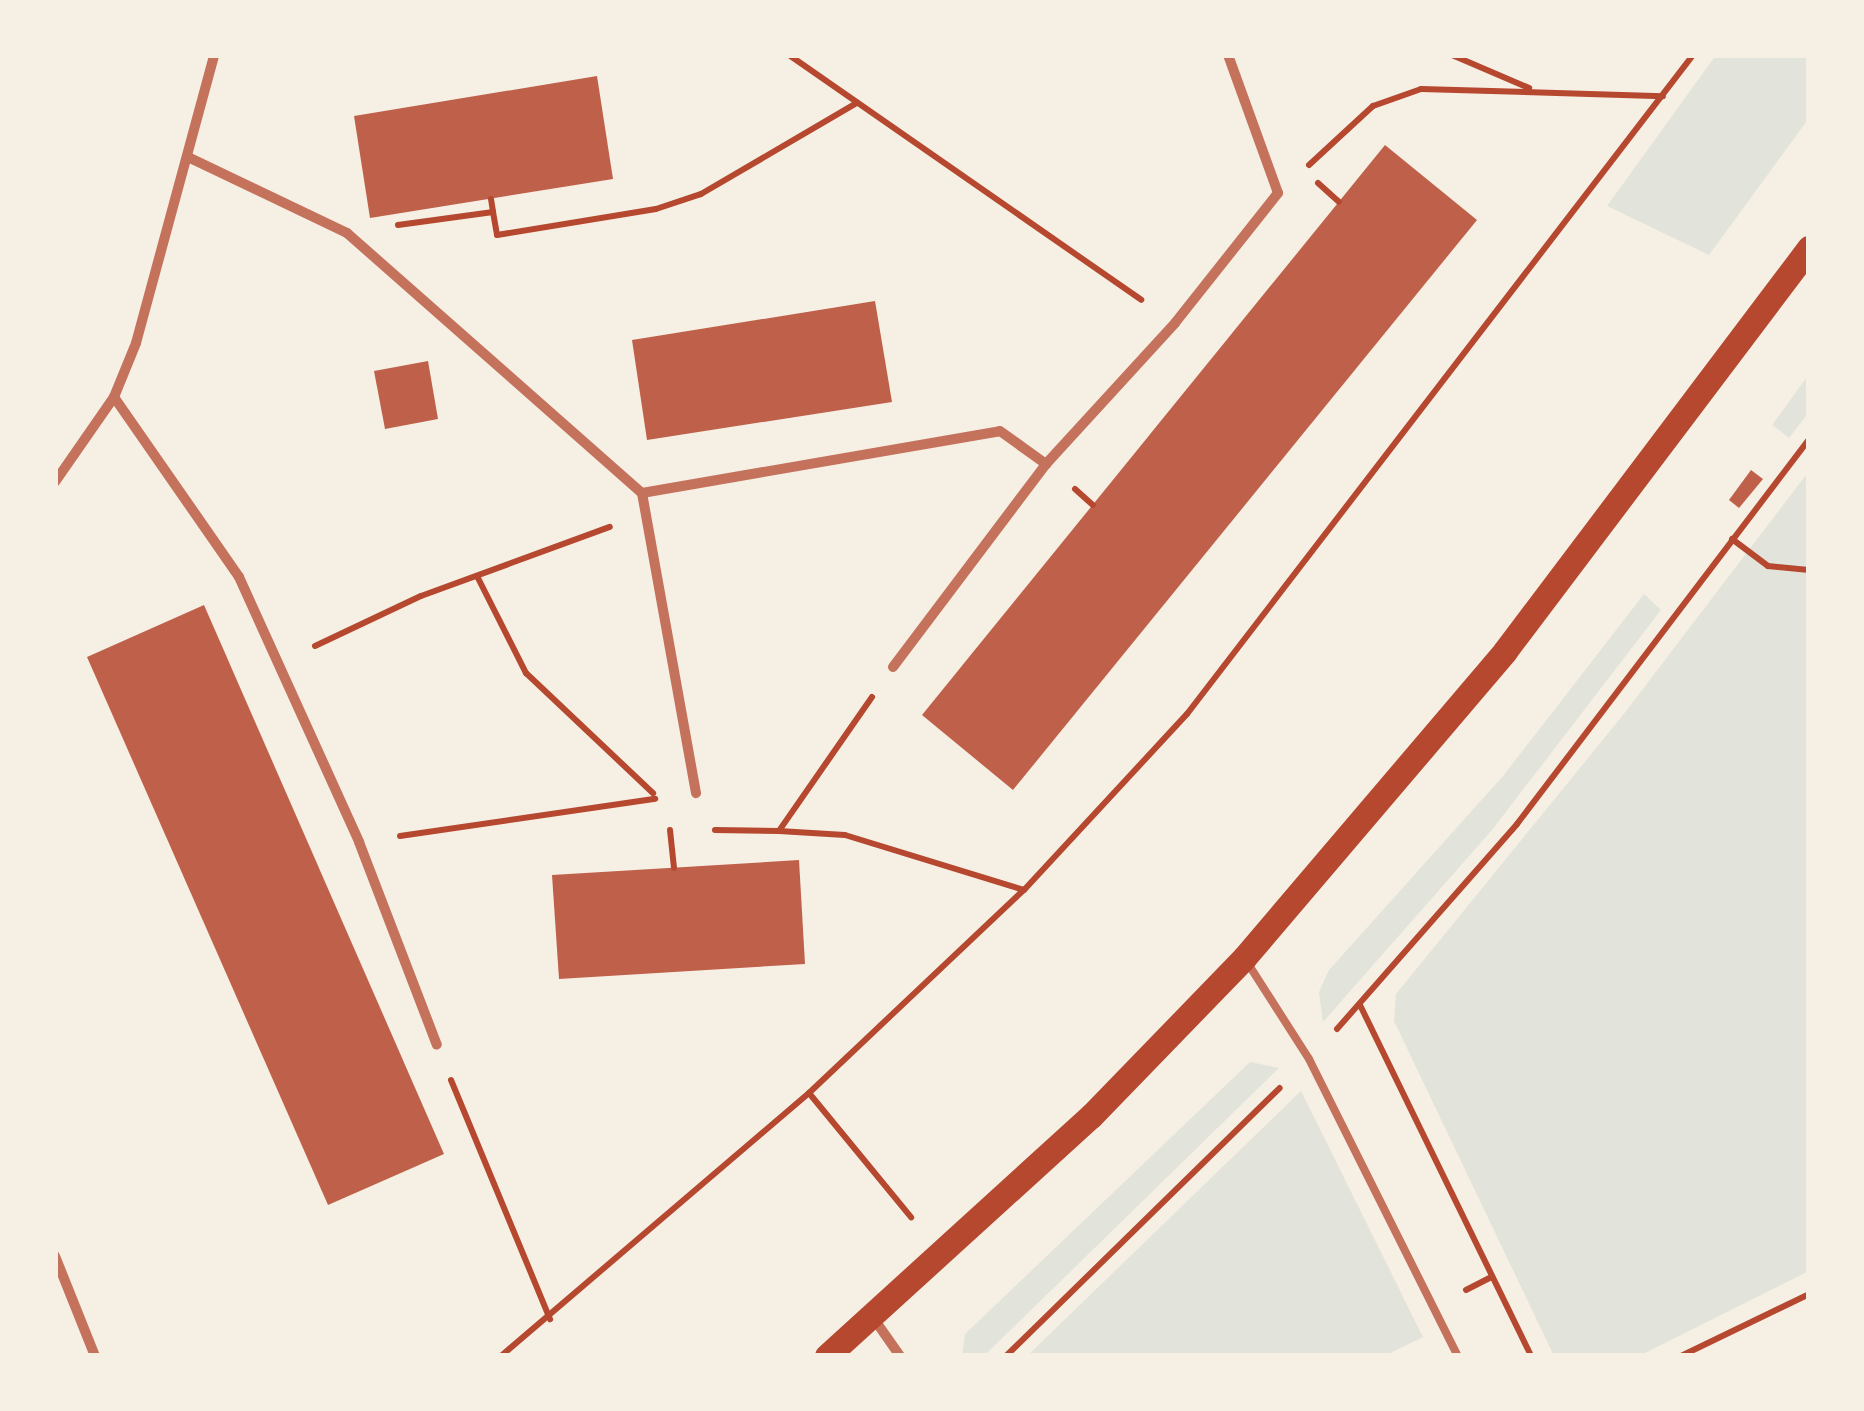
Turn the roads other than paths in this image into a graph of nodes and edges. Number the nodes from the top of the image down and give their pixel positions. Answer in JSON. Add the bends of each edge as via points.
{"nodes":[{"id":1,"x":214,"y":55,"type":"edge"},
{"id":2,"x":1228,"y":55,"type":"edge"},
{"id":3,"x":190,"y":158,"type":"junction"},
{"id":4,"x":1809,"y":248,"type":"edge"},
{"id":5,"x":114,"y":396,"type":"junction"},
{"id":6,"x":1046,"y":464,"type":"junction"},
{"id":7,"x":55,"y":482,"type":"edge"},
{"id":8,"x":642,"y":493,"type":"junction"},
{"id":9,"x":893,"y":667,"type":"road end"},
{"id":10,"x":696,"y":793,"type":"dead end"},
{"id":11,"x":1244,"y":958,"type":"junction"},
{"id":12,"x":436,"y":1045,"type":"road end"},
{"id":13,"x":55,"y":1256,"type":"edge"},
{"id":14,"x":871,"y":1315,"type":"junction"},
{"id":15,"x":96,"y":1356,"type":"edge"},
{"id":16,"x":827,"y":1356,"type":"edge"},
{"id":17,"x":900,"y":1356,"type":"edge"},
{"id":18,"x":1458,"y":1356,"type":"edge"}],
"edges":[{"from":1,"to":3,"type":"street"},
{"from":2,"to":6,"type":"street","via":[[1278,192],[1175,323]]},
{"from":3,"to":5,"type":"street"},
{"from":3,"to":8,"type":"street","via":[[347,233]]},
{"from":4,"to":11,"type":"main road","via":[[1506,651]]},
{"from":5,"to":7,"type":"street"},
{"from":5,"to":12,"type":"street","via":[[239,577],[358,842]]},
{"from":6,"to":8,"type":"street","via":[[1000,430]]},
{"from":6,"to":9,"type":"street"},
{"from":8,"to":10,"type":"street"},
{"from":11,"to":14,"type":"main road","via":[[1091,1116]]},
{"from":11,"to":18,"type":"lane","via":[[1309,1059]]},
{"from":13,"to":15,"type":"street"},
{"from":14,"to":16,"type":"main road"},
{"from":14,"to":17,"type":"street"}]}
